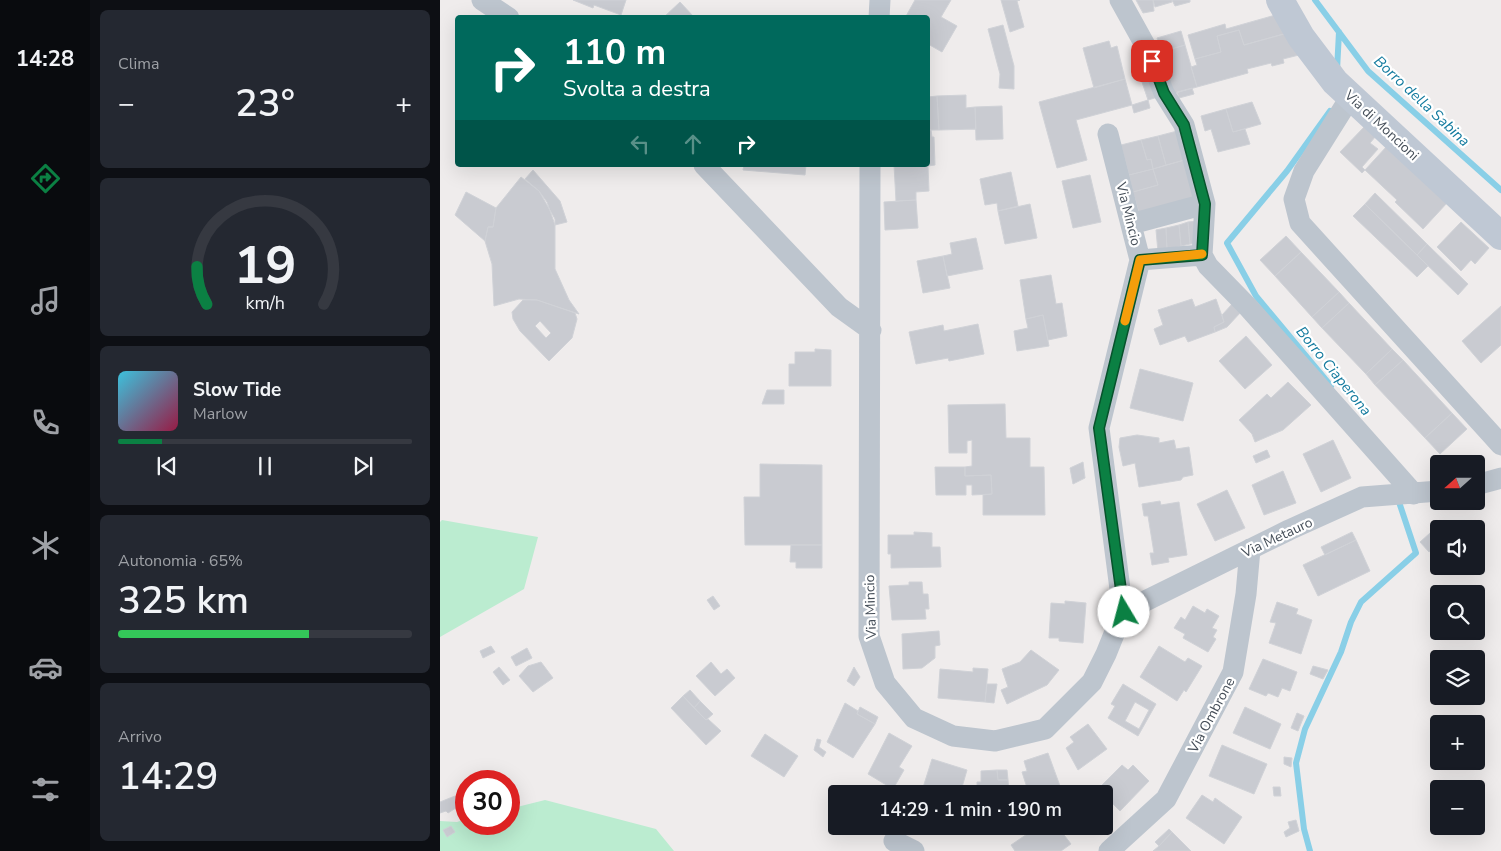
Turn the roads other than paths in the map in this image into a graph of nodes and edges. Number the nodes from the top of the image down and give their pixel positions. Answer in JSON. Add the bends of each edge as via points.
{"nodes":[{"id":1,"x":482,"y":0,"type":"edge"},
{"id":2,"x":880,"y":0,"type":"edge"},
{"id":3,"x":1120,"y":0,"type":"edge"},
{"id":4,"x":1280,"y":0,"type":"edge"},
{"id":5,"x":504,"y":15,"type":"edge"},
{"id":6,"x":879,"y":15,"type":"edge"},
{"id":7,"x":1350,"y":96,"type":"junction"},
{"id":8,"x":1108,"y":134,"type":"dead end"},
{"id":9,"x":706,"y":167,"type":"edge"},
{"id":10,"x":870,"y":167,"type":"edge"},
{"id":11,"x":1205,"y":204,"type":"junction"},
{"id":12,"x":1131,"y":224,"type":"junction"},
{"id":13,"x":1501,"y":236,"type":"edge"},
{"id":14,"x":1202,"y":255,"type":"junction"},
{"id":15,"x":1140,"y":260,"type":"junction"},
{"id":16,"x":871,"y":330,"type":"junction"},
{"id":17,"x":1501,"y":445,"type":"edge"},
{"id":18,"x":1501,"y":478,"type":"edge"},
{"id":19,"x":1485,"y":482,"type":"edge"},
{"id":20,"x":1430,"y":492,"type":"edge"},
{"id":21,"x":1403,"y":495,"type":"junction"},
{"id":22,"x":1250,"y":549,"type":"junction"},
{"id":23,"x":1124,"y":612,"type":"junction"},
{"id":24,"x":894,"y":841,"type":"dead end"},
{"id":25,"x":914,"y":851,"type":"edge"},
{"id":26,"x":1109,"y":851,"type":"edge"}],
"edges":[{"from":1,"to":5,"type":"street"},
{"from":2,"to":6,"type":"street"},
{"from":3,"to":11,"type":"street","via":[[1145,45],[1164,93],[1184,125]]},
{"from":4,"to":7,"type":"street","name":"Via di Moncioni","via":[[1301,36],[1335,82]]},
{"from":7,"to":13,"type":"street","name":"Via di Moncioni"},
{"from":7,"to":17,"type":"street","via":[[1304,171],[1294,199],[1300,223]]},
{"from":8,"to":12,"type":"street","name":"Via Mincio"},
{"from":9,"to":16,"type":"street","via":[[839,307]]},
{"from":10,"to":16,"type":"street","name":"Via Mincio"},
{"from":11,"to":12,"type":"street"},
{"from":11,"to":14,"type":"street"},
{"from":12,"to":15,"type":"street","name":"Via Mincio"},
{"from":14,"to":15,"type":"street"},
{"from":14,"to":21,"type":"street"},
{"from":15,"to":23,"type":"street","name":"Via Mincio","via":[[1099,428]]},
{"from":16,"to":23,"type":"street","name":"Via Mincio","via":[[869,636],[885,682],[914,718],[953,736],[995,741],[1045,729],[1092,682]]},
{"from":18,"to":19,"type":"street"},
{"from":20,"to":21,"type":"street","name":"Via Metauro"},
{"from":21,"to":22,"type":"street","name":"Via Metauro","via":[[1362,498]]},
{"from":22,"to":23,"type":"street","name":"Via Metauro"},
{"from":22,"to":26,"type":"street","name":"Via Ombrone","via":[[1233,672],[1166,799]]},
{"from":24,"to":25,"type":"street"}]}
